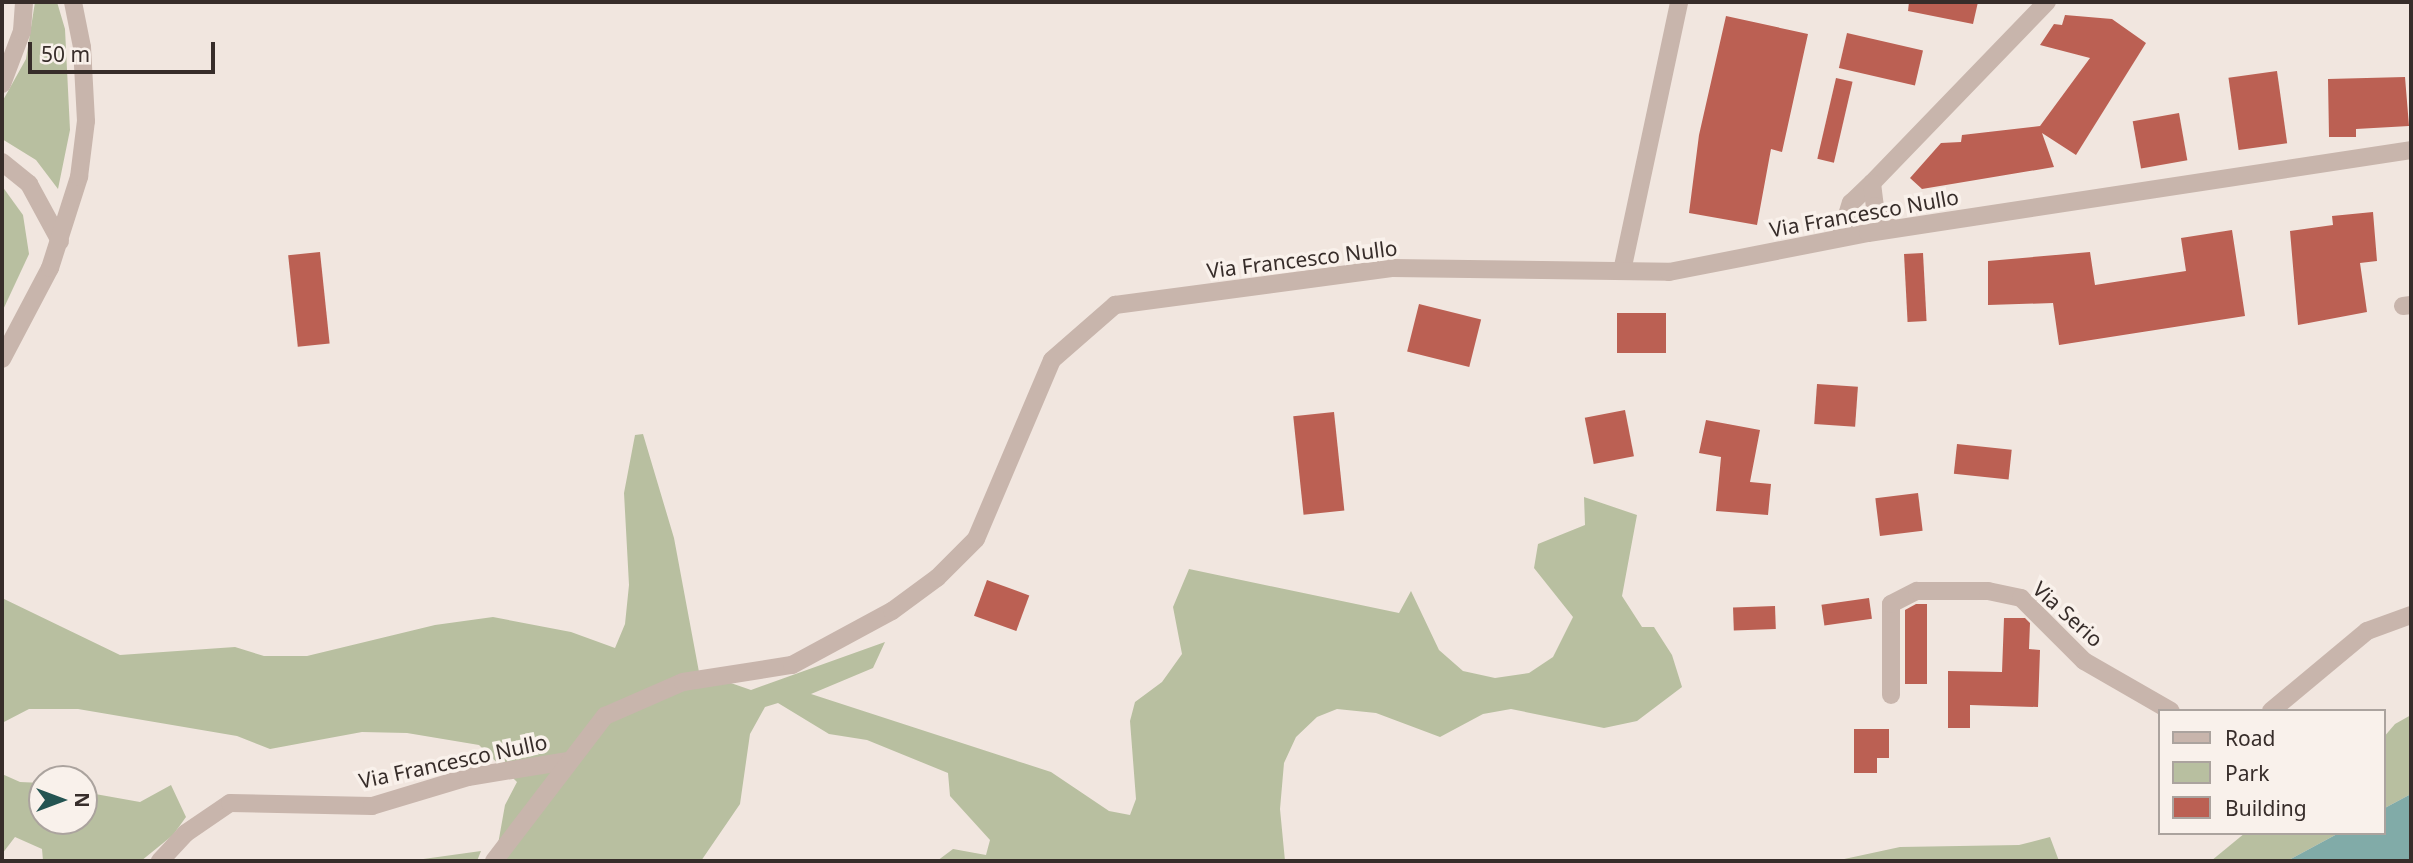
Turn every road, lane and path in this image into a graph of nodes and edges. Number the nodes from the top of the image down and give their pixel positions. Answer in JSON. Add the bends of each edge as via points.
{"nodes":[{"id":1,"x":24,"y":2,"type":"edge"},
{"id":2,"x":73,"y":2,"type":"edge"},
{"id":3,"x":1679,"y":2,"type":"edge"},
{"id":4,"x":2047,"y":2,"type":"edge"},
{"id":5,"x":2,"y":84,"type":"edge"},
{"id":6,"x":2411,"y":150,"type":"edge"},
{"id":7,"x":2,"y":162,"type":"edge"},
{"id":8,"x":1872,"y":183,"type":"junction"},
{"id":9,"x":1891,"y":229,"type":"junction"},
{"id":10,"x":1840,"y":239,"type":"junction"},
{"id":11,"x":60,"y":241,"type":"junction"},
{"id":12,"x":1622,"y":271,"type":"junction"},
{"id":13,"x":2,"y":359,"type":"edge"},
{"id":14,"x":2411,"y":615,"type":"edge"},
{"id":15,"x":1891,"y":695,"type":"dead end"},
{"id":16,"x":2168,"y":709,"type":"edge"},
{"id":17,"x":2273,"y":709,"type":"edge"},
{"id":18,"x":567,"y":761,"type":"junction"},
{"id":19,"x":160,"y":861,"type":"edge"},
{"id":20,"x":494,"y":861,"type":"edge"}],
"edges":[{"from":1,"to":5,"type":"street","via":[[22,32]]},
{"from":2,"to":11,"type":"street","via":[[82,47],[86,121],[79,177]]},
{"from":3,"to":12,"type":"street"},
{"from":4,"to":8,"type":"street"},
{"from":6,"to":9,"type":"street","name":"Via Francesco Nullo"},
{"from":7,"to":11,"type":"street","via":[[29,184]]},
{"from":8,"to":9,"type":"street","via":[[1875,206]]},
{"from":8,"to":10,"type":"street","via":[[1851,203]]},
{"from":9,"to":10,"type":"street","name":"Via Francesco Nullo"},
{"from":10,"to":12,"type":"street","name":"Via Francesco Nullo","via":[[1669,272]]},
{"from":11,"to":13,"type":"street","via":[[36,299]]},
{"from":12,"to":18,"type":"street","name":"Via Francesco Nullo","via":[[1392,268],[1115,305],[1052,360],[976,539],[937,578],[892,611],[792,665],[683,682],[605,716]]},
{"from":14,"to":17,"type":"street","via":[[2367,631]]},
{"from":15,"to":16,"type":"street","name":"Via Serio","via":[[1891,604],[1917,592],[1988,591],[2021,598],[2084,661]]},
{"from":18,"to":19,"type":"street","name":"Via Francesco Nullo","via":[[468,777],[372,806],[230,803],[186,833]]},
{"from":18,"to":20,"type":"street","name":"Via Francesco Nullo"}]}
